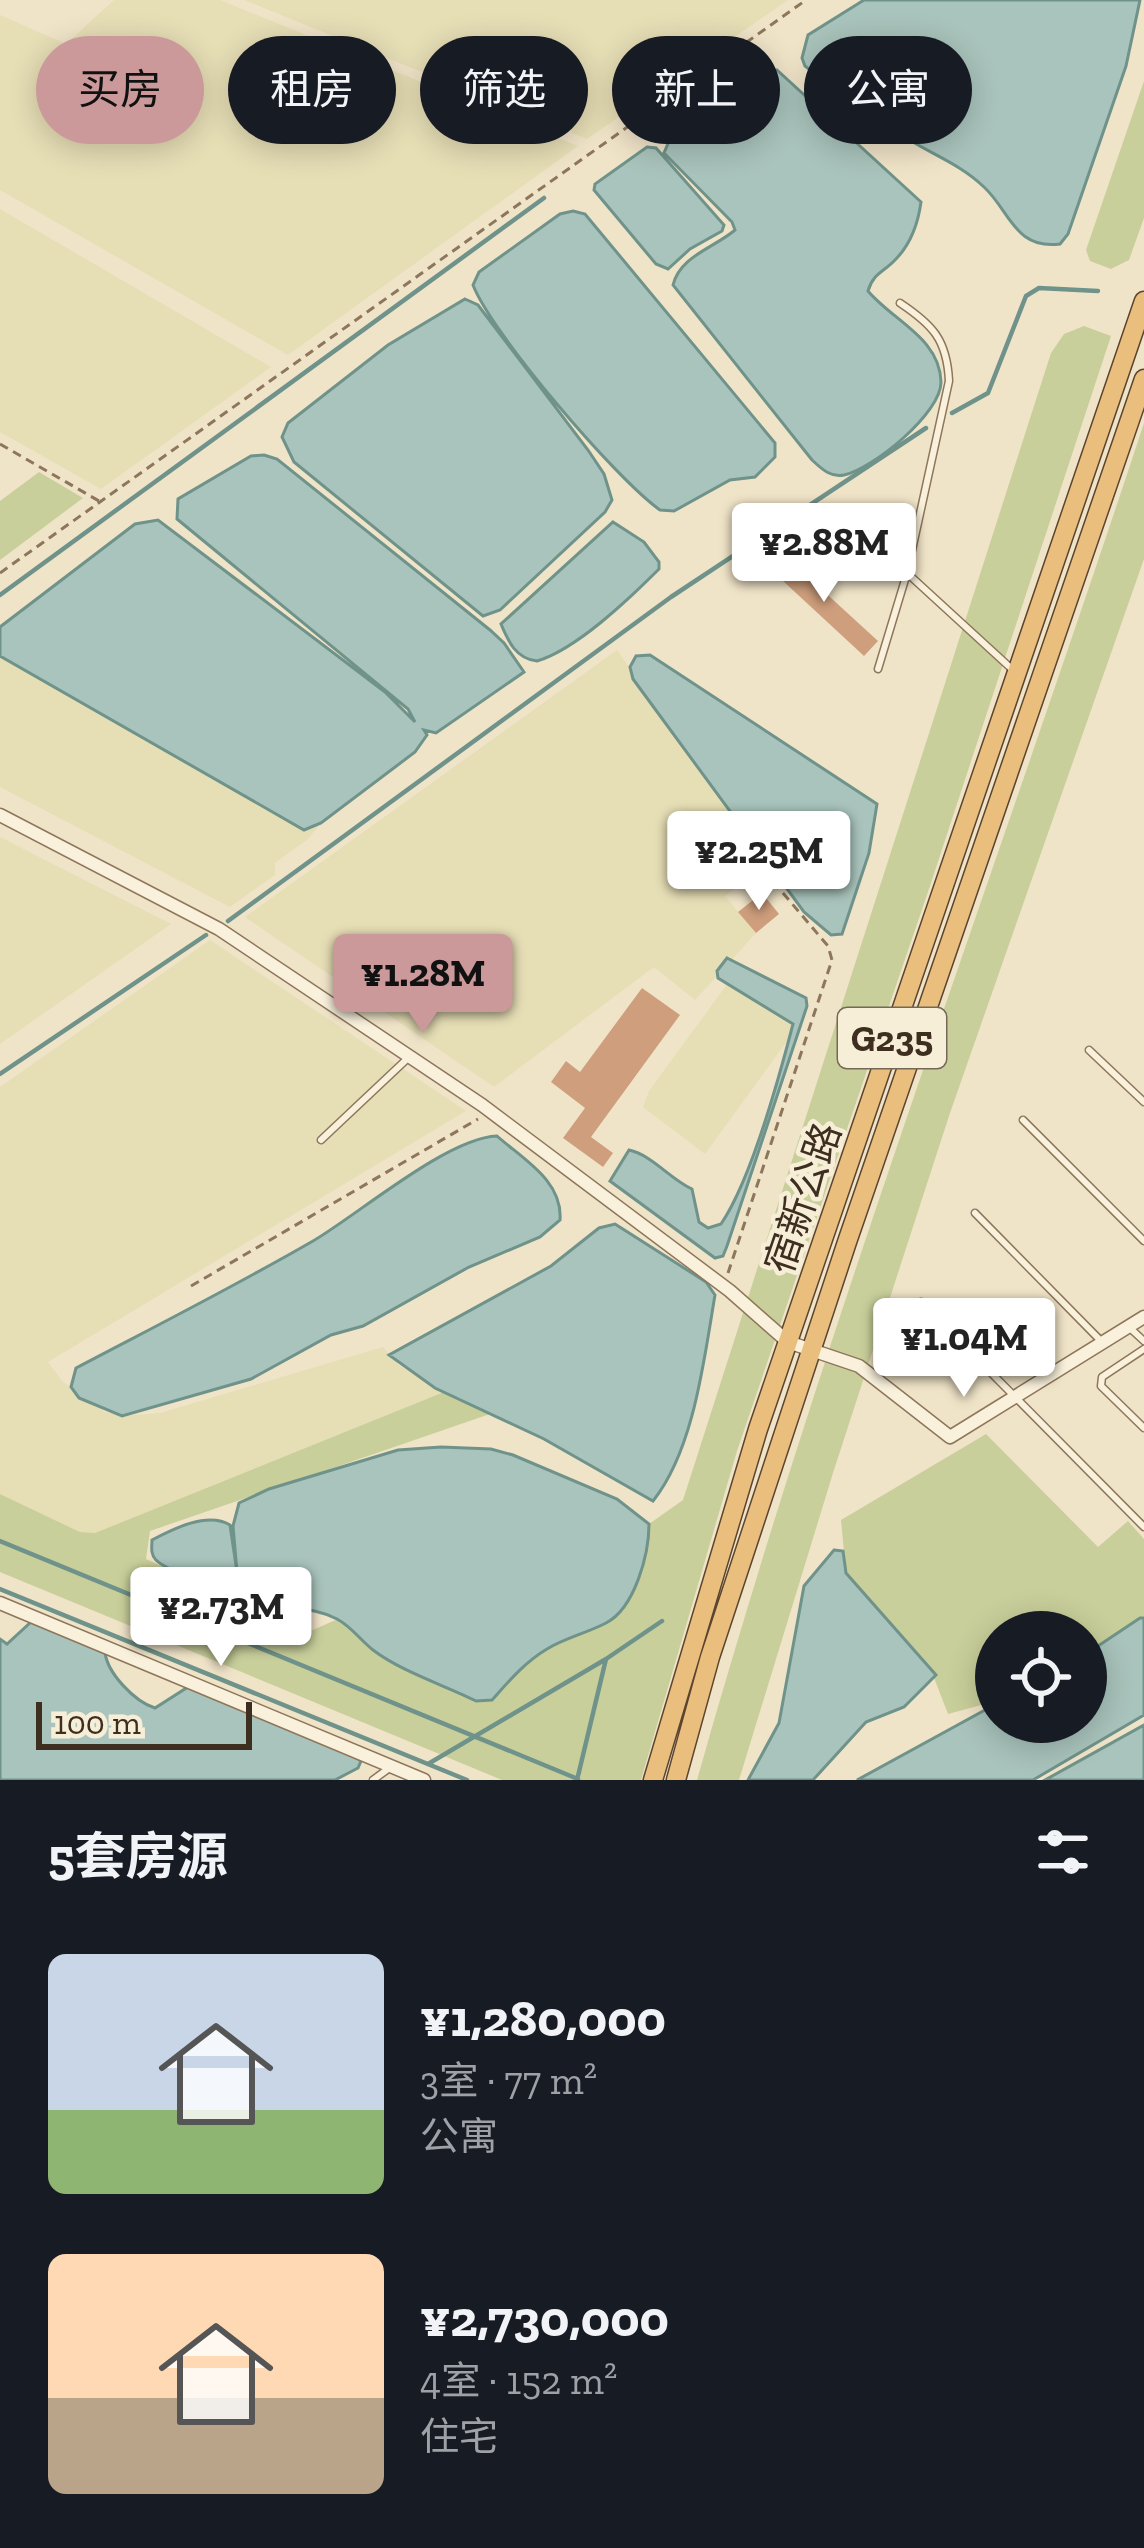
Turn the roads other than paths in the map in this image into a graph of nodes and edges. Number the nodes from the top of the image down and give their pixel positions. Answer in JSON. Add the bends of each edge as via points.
{"nodes":[{"id":1,"x":1144,"y":301,"type":"edge"},
{"id":2,"x":900,"y":303,"type":"dead end"},
{"id":3,"x":1144,"y":379,"type":"edge"},
{"id":4,"x":907,"y":573,"type":"junction"},
{"id":5,"x":878,"y":669,"type":"dead end"},
{"id":6,"x":1017,"y":674,"type":"junction"},
{"id":7,"x":0,"y":815,"type":"edge"},
{"id":8,"x":1089,"y":1050,"type":"dead end"},
{"id":9,"x":410,"y":1056,"type":"junction"},
{"id":10,"x":1144,"y":1102,"type":"edge"},
{"id":11,"x":1023,"y":1120,"type":"dead end"},
{"id":12,"x":321,"y":1140,"type":"dead end"},
{"id":13,"x":975,"y":1213,"type":"dead end"},
{"id":14,"x":1144,"y":1241,"type":"edge"},
{"id":15,"x":921,"y":1302,"type":"dead end"},
{"id":16,"x":1144,"y":1317,"type":"edge"},
{"id":17,"x":1129,"y":1326,"type":"junction"},
{"id":18,"x":788,"y":1342,"type":"junction"},
{"id":19,"x":1103,"y":1342,"type":"junction"},
{"id":20,"x":1144,"y":1345,"type":"edge"},
{"id":21,"x":812,"y":1350,"type":"junction"},
{"id":22,"x":1015,"y":1397,"type":"junction"},
{"id":23,"x":1144,"y":1428,"type":"edge"},
{"id":24,"x":1144,"y":1527,"type":"edge"},
{"id":25,"x":0,"y":1603,"type":"edge"},
{"id":26,"x":391,"y":1766,"type":"junction"},
{"id":27,"x":374,"y":1780,"type":"edge"},
{"id":28,"x":424,"y":1780,"type":"edge"},
{"id":29,"x":653,"y":1780,"type":"edge"},
{"id":30,"x":676,"y":1780,"type":"edge"}],
"edges":[{"from":1,"to":6,"type":"highway","name":"宿新公路","number":"G235"},
{"from":2,"to":4,"type":"lane","via":[[930,322],[949,381]]},
{"from":3,"to":21,"type":"highway","name":"宿新公路"},
{"from":4,"to":5,"type":"lane"},
{"from":4,"to":6,"type":"lane"},
{"from":6,"to":18,"type":"highway","name":"宿新公路","number":"G235"},
{"from":7,"to":9,"type":"street","via":[[219,929]]},
{"from":8,"to":10,"type":"lane"},
{"from":9,"to":12,"type":"lane"},
{"from":9,"to":18,"type":"street","via":[[724,1286]]},
{"from":11,"to":14,"type":"lane"},
{"from":13,"to":19,"type":"lane"},
{"from":15,"to":22,"type":"lane"},
{"from":16,"to":17,"type":"street"},
{"from":17,"to":19,"type":"street"},
{"from":17,"to":20,"type":"lane"},
{"from":18,"to":21,"type":"street"},
{"from":18,"to":29,"type":"highway","name":"宿新公路","number":"G235"},
{"from":19,"to":22,"type":"street"},
{"from":20,"to":23,"type":"lane","via":[[1101,1386]]},
{"from":21,"to":22,"type":"street","via":[[859,1366],[950,1437]]},
{"from":21,"to":30,"type":"highway","name":"宿新公路"},
{"from":22,"to":24,"type":"lane"},
{"from":25,"to":26,"type":"street"},
{"from":26,"to":27,"type":"lane"},
{"from":26,"to":28,"type":"street"}]}
